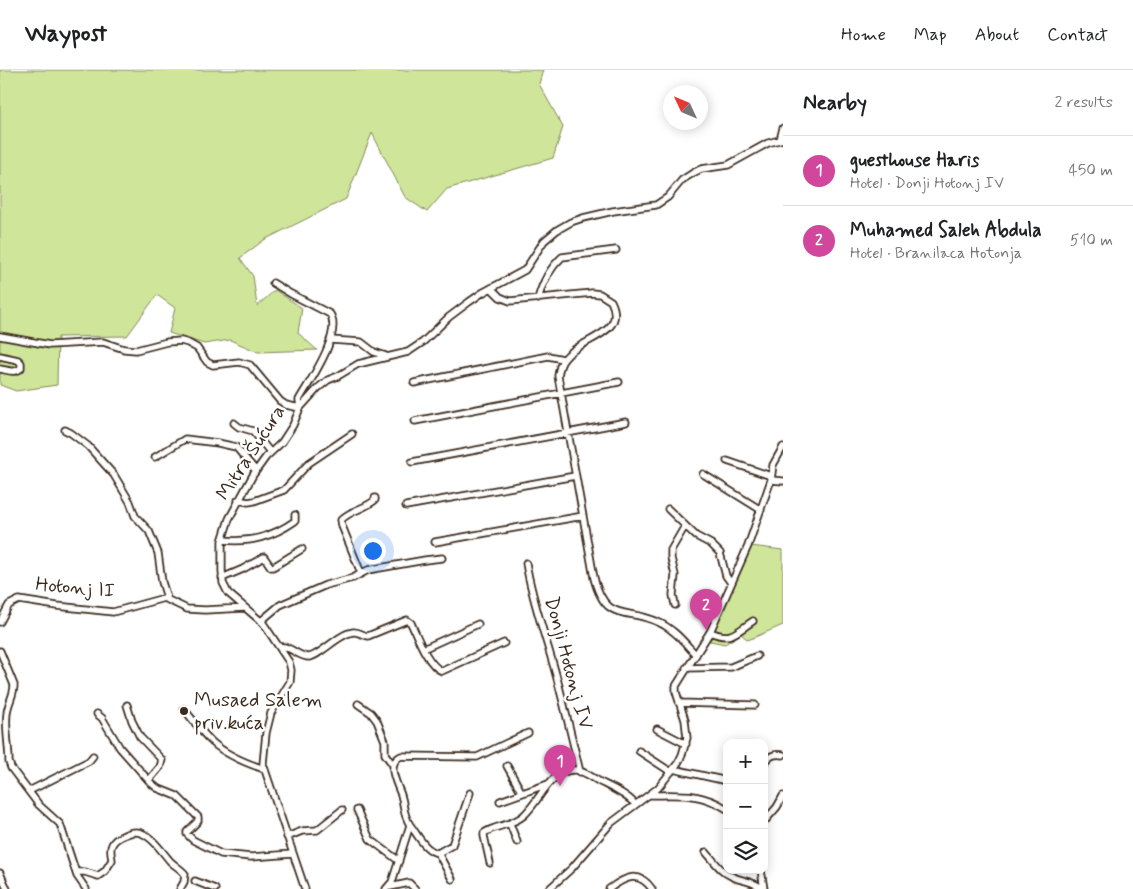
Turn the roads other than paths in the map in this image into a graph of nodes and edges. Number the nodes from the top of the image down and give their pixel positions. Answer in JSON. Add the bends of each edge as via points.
{"nodes":[{"id":1,"x":783,"y":128,"type":"edge"},
{"id":2,"x":781,"y":139,"type":"edge"},
{"id":3,"x":616,"y":250,"type":"dead end"},
{"id":4,"x":273,"y":283,"type":"dead end"},
{"id":5,"x":491,"y":288,"type":"junction"},
{"id":6,"x":538,"y":299,"type":"junction"},
{"id":7,"x":0,"y":336,"type":"edge"},
{"id":8,"x":330,"y":340,"type":"junction"},
{"id":9,"x":0,"y":356,"type":"edge"},
{"id":10,"x":387,"y":356,"type":"junction"},
{"id":11,"x":563,"y":359,"type":"junction"},
{"id":12,"x":0,"y":369,"type":"edge"},
{"id":13,"x":619,"y":382,"type":"dead end"},
{"id":14,"x":414,"y":383,"type":"dead end"},
{"id":15,"x":560,"y":393,"type":"junction"},
{"id":16,"x":300,"y":408,"type":"junction"},
{"id":17,"x":415,"y":421,"type":"dead end"},
{"id":18,"x":626,"y":422,"type":"dead end"},
{"id":19,"x":234,"y":423,"type":"dead end"},
{"id":20,"x":65,"y":430,"type":"dead end"},
{"id":21,"x":567,"y":432,"type":"junction"},
{"id":22,"x":352,"y":434,"type":"dead end"},
{"id":23,"x":783,"y":447,"type":"edge"},
{"id":24,"x":270,"y":452,"type":"junction"},
{"id":25,"x":155,"y":457,"type":"dead end"},
{"id":26,"x":727,"y":461,"type":"dead end"},
{"id":27,"x":412,"y":462,"type":"dead end"},
{"id":28,"x":256,"y":471,"type":"junction"},
{"id":29,"x":703,"y":474,"type":"dead end"},
{"id":30,"x":575,"y":476,"type":"junction"},
{"id":31,"x":771,"y":478,"type":"junction"},
{"id":32,"x":783,"y":481,"type":"edge"},
{"id":33,"x":375,"y":498,"type":"dead end"},
{"id":34,"x":238,"y":500,"type":"junction"},
{"id":35,"x":406,"y":506,"type":"dead end"},
{"id":36,"x":668,"y":509,"type":"dead end"},
{"id":37,"x":761,"y":510,"type":"junction"},
{"id":38,"x":295,"y":515,"type":"dead end"},
{"id":39,"x":583,"y":516,"type":"junction"},
{"id":40,"x":685,"y":526,"type":"junction"},
{"id":41,"x":222,"y":540,"type":"junction"},
{"id":42,"x":435,"y":542,"type":"dead end"},
{"id":43,"x":302,"y":549,"type":"dead end"},
{"id":44,"x":442,"y":558,"type":"dead end"},
{"id":45,"x":526,"y":563,"type":"dead end"},
{"id":46,"x":361,"y":573,"type":"junction"},
{"id":47,"x":222,"y":578,"type":"junction"},
{"id":48,"x":730,"y":583,"type":"junction"},
{"id":49,"x":167,"y":598,"type":"junction"},
{"id":50,"x":676,"y":605,"type":"dead end"},
{"id":51,"x":244,"y":608,"type":"junction"},
{"id":52,"x":261,"y":621,"type":"junction"},
{"id":53,"x":753,"y":621,"type":"dead end"},
{"id":54,"x":0,"y":622,"type":"edge"},
{"id":55,"x":478,"y":624,"type":"dead end"},
{"id":56,"x":710,"y":632,"type":"junction"},
{"id":57,"x":504,"y":643,"type":"dead end"},
{"id":58,"x":279,"y":647,"type":"junction"},
{"id":59,"x":423,"y":649,"type":"junction"},
{"id":60,"x":0,"y":651,"type":"edge"},
{"id":61,"x":696,"y":654,"type":"junction"},
{"id":62,"x":757,"y":656,"type":"dead end"},
{"id":63,"x":686,"y":668,"type":"junction"},
{"id":64,"x":679,"y":703,"type":"junction"},
{"id":65,"x":358,"y":704,"type":"dead end"},
{"id":66,"x":755,"y":705,"type":"dead end"},
{"id":67,"x":127,"y":706,"type":"dead end"},
{"id":68,"x":184,"y":709,"type":"dead end"},
{"id":69,"x":96,"y":714,"type":"dead end"},
{"id":70,"x":657,"y":729,"type":"dead end"},
{"id":71,"x":528,"y":733,"type":"dead end"},
{"id":72,"x":686,"y":744,"type":"junction"},
{"id":73,"x":639,"y":751,"type":"dead end"},
{"id":74,"x":783,"y":755,"type":"edge"},
{"id":75,"x":93,"y":756,"type":"dead end"},
{"id":76,"x":768,"y":759,"type":"edge"},
{"id":77,"x":393,"y":765,"type":"junction"},
{"id":78,"x":507,"y":766,"type":"dead end"},
{"id":79,"x":264,"y":769,"type":"junction"},
{"id":80,"x":672,"y":771,"type":"junction"},
{"id":81,"x":580,"y":772,"type":"junction"},
{"id":82,"x":149,"y":780,"type":"junction"},
{"id":83,"x":723,"y":780,"type":"edge"},
{"id":84,"x":548,"y":784,"type":"junction"},
{"id":85,"x":29,"y":791,"type":"junction"},
{"id":86,"x":522,"y":793,"type":"junction"},
{"id":87,"x":470,"y":794,"type":"dead end"},
{"id":88,"x":650,"y":795,"type":"junction"},
{"id":89,"x":783,"y":796,"type":"edge"},
{"id":90,"x":500,"y":801,"type":"dead end"},
{"id":91,"x":635,"y":804,"type":"junction"},
{"id":92,"x":723,"y":807,"type":"edge"},
{"id":93,"x":342,"y":810,"type":"dead end"},
{"id":94,"x":356,"y":810,"type":"dead end"},
{"id":95,"x":768,"y":817,"type":"edge"},
{"id":96,"x":510,"y":824,"type":"junction"},
{"id":97,"x":410,"y":825,"type":"junction"},
{"id":98,"x":287,"y":837,"type":"junction"},
{"id":99,"x":517,"y":842,"type":"dead end"},
{"id":100,"x":706,"y":852,"type":"dead end"},
{"id":101,"x":438,"y":853,"type":"junction"},
{"id":102,"x":294,"y":854,"type":"junction"},
{"id":103,"x":399,"y":861,"type":"junction"},
{"id":104,"x":490,"y":863,"type":"dead end"},
{"id":105,"x":76,"y":872,"type":"junction"},
{"id":106,"x":0,"y":873,"type":"edge"},
{"id":107,"x":761,"y":874,"type":"edge"},
{"id":108,"x":452,"y":879,"type":"dead end"},
{"id":109,"x":196,"y":881,"type":"dead end"},
{"id":110,"x":388,"y":888,"type":"edge"},
{"id":111,"x":7,"y":889,"type":"edge"},
{"id":112,"x":86,"y":889,"type":"edge"},
{"id":113,"x":180,"y":889,"type":"edge"},
{"id":114,"x":215,"y":889,"type":"edge"},
{"id":115,"x":305,"y":889,"type":"edge"},
{"id":116,"x":415,"y":889,"type":"edge"},
{"id":117,"x":549,"y":889,"type":"edge"},
{"id":118,"x":609,"y":889,"type":"edge"},
{"id":119,"x":652,"y":889,"type":"edge"},
{"id":120,"x":763,"y":889,"type":"edge"}],
"edges":[{"from":1,"to":2,"type":"street"},
{"from":2,"to":5,"type":"street","via":[[728,165],[700,169],[682,180],[668,197],[656,205],[613,211],[571,222],[550,234],[526,270]]},
{"from":3,"to":6,"type":"street","via":[[562,257],[551,270]]},
{"from":4,"to":8,"type":"street","name":"Mitra Šućura","via":[[330,314],[334,322]]},
{"from":5,"to":6,"type":"street","via":[[510,302]]},
{"from":5,"to":10,"type":"street","via":[[457,310],[416,347]]},
{"from":6,"to":11,"type":"street","via":[[600,294],[611,301],[614,308],[616,315],[609,328]]},
{"from":7,"to":16,"type":"street","via":[[50,345],[103,342],[136,350],[181,341],[197,348],[213,365],[245,362],[280,401]]},
{"from":8,"to":10,"type":"street","via":[[360,342]]},
{"from":8,"to":16,"type":"street","name":"Mitra Šućura","via":[[318,371],[299,400]]},
{"from":9,"to":12,"type":"street","via":[[21,363],[21,368],[13,372]]},
{"from":10,"to":16,"type":"street","via":[[358,364],[328,380]]},
{"from":11,"to":14,"type":"street","via":[[548,356]]},
{"from":11,"to":15,"type":"street","via":[[558,376]]},
{"from":13,"to":15,"type":"street"},
{"from":15,"to":17,"type":"street"},
{"from":15,"to":21,"type":"street"},
{"from":16,"to":24,"type":"street","name":"Mitra Šućura","via":[[282,442]]},
{"from":18,"to":21,"type":"street"},
{"from":19,"to":24,"type":"street","via":[[253,431]]},
{"from":20,"to":49,"type":"street","via":[[83,442],[112,472],[135,516],[149,530],[158,553]]},
{"from":21,"to":27,"type":"street"},
{"from":21,"to":30,"type":"street"},
{"from":22,"to":34,"type":"street","via":[[309,462],[284,490],[254,501]]},
{"from":23,"to":31,"type":"street","via":[[773,464]]},
{"from":24,"to":28,"type":"street","name":"Mitra Šućura"},
{"from":25,"to":28,"type":"street","via":[[185,439],[218,443],[236,447]]},
{"from":26,"to":31,"type":"street"},
{"from":28,"to":34,"type":"street","name":"Mitra Šućura"},
{"from":29,"to":37,"type":"street"},
{"from":30,"to":35,"type":"street"},
{"from":30,"to":39,"type":"street"},
{"from":31,"to":32,"type":"street"},
{"from":31,"to":37,"type":"street"},
{"from":33,"to":46,"type":"street","via":[[373,503],[341,520]]},
{"from":34,"to":41,"type":"street","name":"Mitra Šućura"},
{"from":36,"to":40,"type":"street"},
{"from":37,"to":48,"type":"street"},
{"from":38,"to":41,"type":"street","via":[[295,521],[267,536],[246,541]]},
{"from":39,"to":42,"type":"street"},
{"from":39,"to":61,"type":"street","via":[[596,585],[606,604],[617,612],[664,625]]},
{"from":40,"to":48,"type":"street","via":[[720,553]]},
{"from":40,"to":50,"type":"street","via":[[671,550]]},
{"from":41,"to":47,"type":"street","name":"Mitra Šućura"},
{"from":43,"to":47,"type":"street","via":[[273,567],[264,557]]},
{"from":44,"to":46,"type":"street"},
{"from":45,"to":81,"type":"street","name":"Donji Hotonj IV"},
{"from":46,"to":52,"type":"street","via":[[280,605]]},
{"from":47,"to":51,"type":"street","via":[[228,593]]},
{"from":48,"to":56,"type":"street"},
{"from":49,"to":51,"type":"street","via":[[187,609]]},
{"from":49,"to":54,"type":"street","name":"Hotonj II","via":[[113,612],[19,600],[9,605]]},
{"from":51,"to":52,"type":"street"},
{"from":52,"to":58,"type":"street"},
{"from":53,"to":56,"type":"street","via":[[727,637]]},
{"from":55,"to":59,"type":"street"},
{"from":56,"to":61,"type":"street"},
{"from":57,"to":59,"type":"street","via":[[442,671]]},
{"from":58,"to":59,"type":"street","via":[[313,656],[353,632],[368,636],[407,620]]},
{"from":58,"to":79,"type":"street","via":[[289,662],[291,677],[271,713],[263,755]]},
{"from":60,"to":85,"type":"street","via":[[14,685],[6,714],[9,762]]},
{"from":61,"to":63,"type":"street"},
{"from":62,"to":63,"type":"street","via":[[731,667]]},
{"from":63,"to":64,"type":"street","via":[[676,686]]},
{"from":64,"to":66,"type":"street"},
{"from":64,"to":72,"type":"street"},
{"from":65,"to":77,"type":"street","via":[[378,721],[385,741],[385,754]]},
{"from":67,"to":82,"type":"street","via":[[140,737],[162,760]]},
{"from":68,"to":79,"type":"street","via":[[219,748]]},
{"from":69,"to":82,"type":"street","via":[[102,718],[120,748]]},
{"from":70,"to":72,"type":"street"},
{"from":71,"to":77,"type":"street","via":[[477,757],[401,756]]},
{"from":72,"to":80,"type":"street"},
{"from":73,"to":80,"type":"street"},
{"from":74,"to":76,"type":"street","via":[[774,754]]},
{"from":75,"to":85,"type":"street"},
{"from":77,"to":97,"type":"street","via":[[394,778]]},
{"from":78,"to":86,"type":"street"},
{"from":79,"to":98,"type":"street"},
{"from":80,"to":83,"type":"street"},
{"from":80,"to":88,"type":"street"},
{"from":81,"to":84,"type":"street","via":[[569,771]]},
{"from":81,"to":91,"type":"street","via":[[617,790]]},
{"from":82,"to":102,"type":"street","via":[[157,788],[177,796],[198,817],[187,834],[208,848],[221,854],[239,856]]},
{"from":84,"to":86,"type":"street"},
{"from":84,"to":96,"type":"street","via":[[529,811]]},
{"from":85,"to":105,"type":"street","via":[[60,824]]},
{"from":86,"to":90,"type":"street"},
{"from":87,"to":101,"type":"street","via":[[452,845]]},
{"from":88,"to":91,"type":"street"},
{"from":88,"to":92,"type":"street","via":[[694,795]]},
{"from":89,"to":95,"type":"street"},
{"from":91,"to":117,"type":"street","via":[[611,823]]},
{"from":93,"to":98,"type":"street","via":[[317,830]]},
{"from":94,"to":103,"type":"street","via":[[370,839]]},
{"from":96,"to":99,"type":"street"},
{"from":96,"to":104,"type":"street","via":[[484,833]]},
{"from":97,"to":101,"type":"street","via":[[426,846]]},
{"from":97,"to":103,"type":"street"},
{"from":98,"to":102,"type":"street"},
{"from":100,"to":120,"type":"street","via":[[726,873]]},
{"from":101,"to":108,"type":"street"},
{"from":102,"to":115,"type":"street"},
{"from":103,"to":110,"type":"street"},
{"from":105,"to":112,"type":"street"},
{"from":105,"to":113,"type":"street","via":[[100,875],[112,860],[112,844],[137,832],[149,838],[185,874]]},
{"from":106,"to":111,"type":"street"},
{"from":107,"to":120,"type":"street"},
{"from":109,"to":114,"type":"street"},
{"from":110,"to":116,"type":"street","via":[[410,884]]},
{"from":118,"to":119,"type":"street","via":[[627,878],[636,877],[644,879]]}]}
